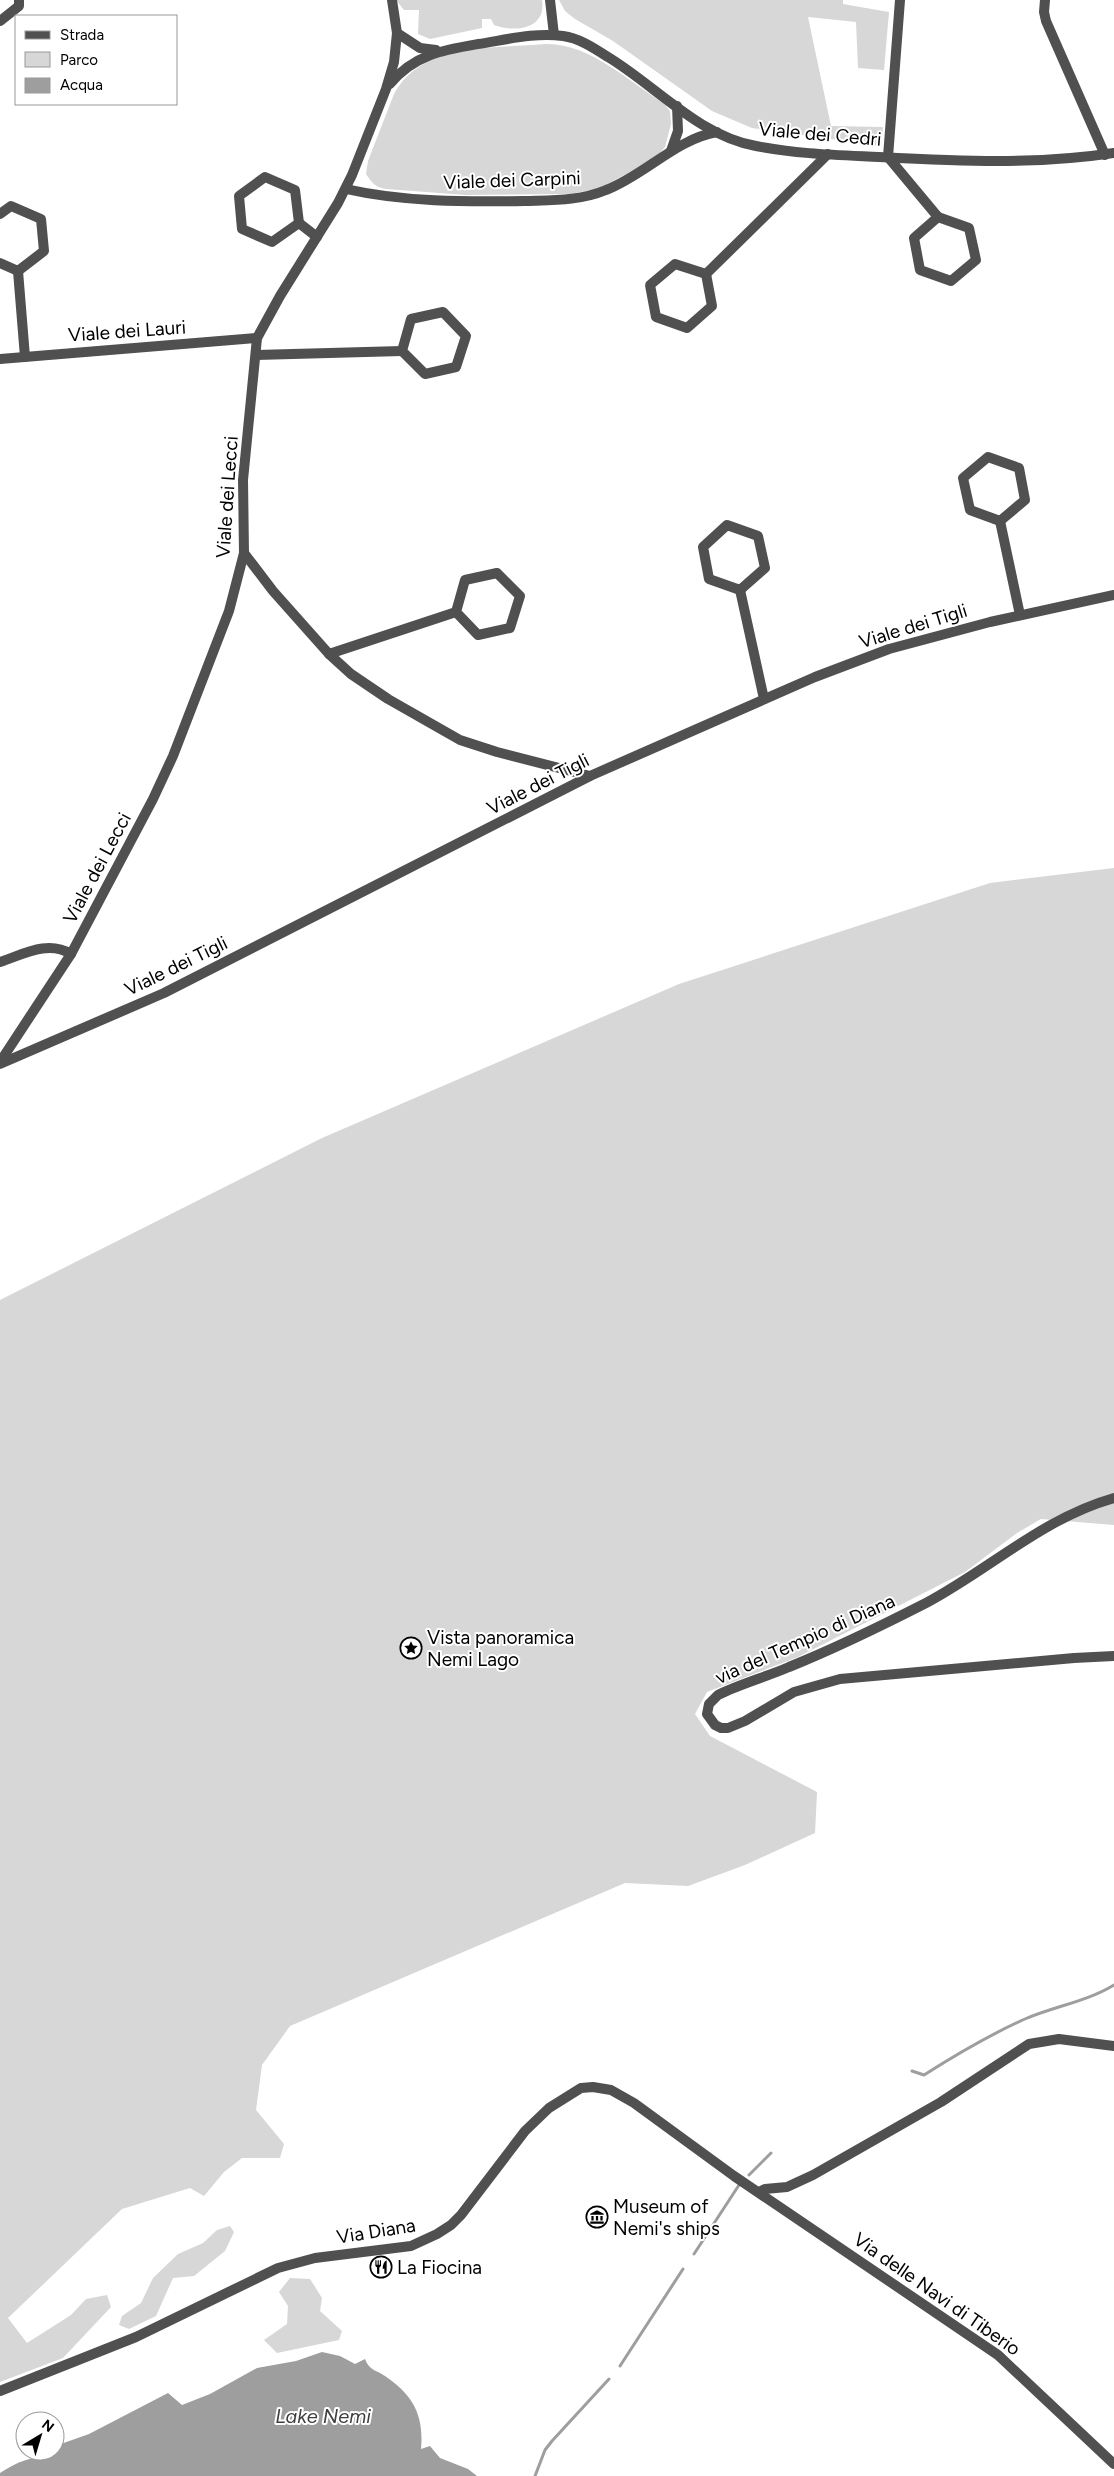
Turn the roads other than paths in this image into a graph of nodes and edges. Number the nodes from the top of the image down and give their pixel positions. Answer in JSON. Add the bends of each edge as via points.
{"nodes":[{"id":1,"x":19,"y":0,"type":"edge"},
{"id":2,"x":392,"y":0,"type":"edge"},
{"id":3,"x":550,"y":0,"type":"edge"},
{"id":4,"x":900,"y":0,"type":"edge"},
{"id":5,"x":1045,"y":0,"type":"edge"},
{"id":6,"x":0,"y":21,"type":"edge"},
{"id":7,"x":397,"y":33,"type":"junction"},
{"id":8,"x":554,"y":35,"type":"junction"},
{"id":9,"x":438,"y":50,"type":"junction"},
{"id":10,"x":386,"y":89,"type":"junction"},
{"id":11,"x":677,"y":106,"type":"junction"},
{"id":12,"x":717,"y":132,"type":"junction"},
{"id":13,"x":828,"y":154,"type":"junction"},
{"id":14,"x":1109,"y":154,"type":"edge"},
{"id":15,"x":669,"y":155,"type":"junction"},
{"id":16,"x":888,"y":157,"type":"junction"},
{"id":17,"x":346,"y":189,"type":"junction"},
{"id":18,"x":0,"y":214,"type":"edge"},
{"id":19,"x":938,"y":217,"type":"junction"},
{"id":20,"x":299,"y":223,"type":"junction"},
{"id":21,"x":317,"y":237,"type":"junction"},
{"id":22,"x":0,"y":262,"type":"edge"},
{"id":23,"x":18,"y":271,"type":"junction"},
{"id":24,"x":706,"y":274,"type":"junction"},
{"id":25,"x":257,"y":338,"type":"junction"},
{"id":26,"x":402,"y":351,"type":"junction"},
{"id":27,"x":256,"y":355,"type":"junction"},
{"id":28,"x":24,"y":357,"type":"junction"},
{"id":29,"x":0,"y":359,"type":"edge"},
{"id":30,"x":1000,"y":521,"type":"junction"},
{"id":31,"x":244,"y":552,"type":"junction"},
{"id":32,"x":740,"y":590,"type":"junction"},
{"id":33,"x":1114,"y":595,"type":"edge"},
{"id":34,"x":456,"y":612,"type":"junction"},
{"id":35,"x":1020,"y":615,"type":"junction"},
{"id":36,"x":329,"y":654,"type":"junction"},
{"id":37,"x":764,"y":699,"type":"junction"},
{"id":38,"x":590,"y":776,"type":"junction"},
{"id":39,"x":71,"y":954,"type":"junction"},
{"id":40,"x":0,"y":962,"type":"edge"},
{"id":41,"x":0,"y":1063,"type":"edge"},
{"id":42,"x":1114,"y":1498,"type":"edge"},
{"id":43,"x":1114,"y":1656,"type":"edge"},
{"id":44,"x":1114,"y":2046,"type":"edge"},
{"id":45,"x":725,"y":2170,"type":"joint"},
{"id":46,"x":758,"y":2192,"type":"junction"},
{"id":47,"x":0,"y":2391,"type":"edge"},
{"id":48,"x":1114,"y":2464,"type":"edge"}],
"edges":[{"from":1,"to":6,"type":"street","via":[[20,6]]},
{"from":2,"to":7,"type":"street","name":"Viale dei Lecci"},
{"from":3,"to":8,"type":"street"},
{"from":4,"to":16,"type":"street"},
{"from":5,"to":14,"type":"street","via":[[1047,24]]},
{"from":7,"to":9,"type":"street","via":[[420,48]]},
{"from":7,"to":10,"type":"street","name":"Viale dei Lecci","via":[[394,62]]},
{"from":8,"to":9,"type":"street","name":"Viale dei Cedri"},
{"from":8,"to":11,"type":"street","name":"Viale dei Cedri","via":[[572,38],[596,49]]},
{"from":9,"to":10,"type":"street","via":[[409,65]]},
{"from":10,"to":17,"type":"street","name":"Viale dei Lecci"},
{"from":11,"to":12,"type":"street","name":"Viale dei Cedri"},
{"from":11,"to":15,"type":"street","via":[[678,131]]},
{"from":12,"to":13,"type":"street","name":"Viale dei Cedri","via":[[756,147]]},
{"from":12,"to":15,"type":"street","name":"Viale dei Carpini","via":[[691,139]]},
{"from":13,"to":16,"type":"street","name":"Viale dei Cedri"},
{"from":13,"to":24,"type":"street"},
{"from":14,"to":16,"type":"street","name":"Viale dei Cedri","via":[[1071,160],[967,162]]},
{"from":15,"to":17,"type":"street","name":"Viale dei Carpini","via":[[606,191],[562,200],[464,201],[376,196]]},
{"from":16,"to":19,"type":"street"},
{"from":17,"to":21,"type":"street","name":"Viale dei Lecci"},
{"from":18,"to":23,"type":"street","via":[[11,206],[41,219],[44,251]]},
{"from":19,"to":19,"type":"street","via":[[914,238],[920,270],[951,281],[976,260],[969,228]]},
{"from":20,"to":20,"type":"street","via":[[295,190],[265,177],[239,196],[242,229],[272,242]]},
{"from":20,"to":21,"type":"street"},
{"from":21,"to":25,"type":"street","name":"Viale dei Lecci"},
{"from":22,"to":23,"type":"street"},
{"from":23,"to":28,"type":"street"},
{"from":24,"to":24,"type":"street","via":[[674,264],[650,285],[656,318],[687,328],[706,312],[712,306]]},
{"from":25,"to":27,"type":"street","name":"Viale dei Lecci"},
{"from":25,"to":28,"type":"street","name":"Viale dei Lauri"},
{"from":26,"to":26,"type":"street","via":[[425,374],[456,367],[466,336],[443,312],[411,319]]},
{"from":26,"to":27,"type":"street"},
{"from":27,"to":31,"type":"street","name":"Viale dei Lecci","via":[[243,480]]},
{"from":28,"to":29,"type":"street","name":"Viale dei Lauri"},
{"from":30,"to":30,"type":"street","via":[[1025,500],[1024,492],[1019,468],[988,457],[963,478],[970,510]]},
{"from":30,"to":35,"type":"street"},
{"from":31,"to":36,"type":"street","via":[[273,591]]},
{"from":31,"to":39,"type":"street","name":"Viale dei Lecci","via":[[229,611],[166,771]]},
{"from":32,"to":32,"type":"street","via":[[765,568],[758,536],[727,525],[703,547],[709,579]]},
{"from":32,"to":37,"type":"street"},
{"from":33,"to":35,"type":"street","name":"Viale dei Tigli"},
{"from":34,"to":34,"type":"street","via":[[478,635],[510,628],[520,596],[497,573],[481,576],[465,580]]},
{"from":34,"to":36,"type":"street"},
{"from":35,"to":37,"type":"street","name":"Viale dei Tigli","via":[[889,649]]},
{"from":36,"to":38,"type":"street","via":[[364,683],[448,735],[488,750]]},
{"from":37,"to":38,"type":"street","name":"Viale dei Tigli"},
{"from":38,"to":41,"type":"street","name":"Viale dei Tigli","via":[[164,994]]},
{"from":39,"to":40,"type":"street","via":[[49,946]]},
{"from":39,"to":41,"type":"street","name":"Viale dei Lecci"},
{"from":42,"to":43,"type":"street","name":"via del Tempio di Diana","via":[[1056,1521],[968,1579],[880,1626],[718,1695],[709,1704],[707,1714],[715,1725],[728,1728],[794,1692],[840,1679]]},
{"from":44,"to":46,"type":"street","via":[[1066,2039],[1029,2044],[941,2102],[813,2175],[787,2187]]},
{"from":45,"to":46,"type":"street","name":"Via delle Navi di Tiberio"},
{"from":45,"to":47,"type":"street","name":"Via Diana","via":[[625,2097],[604,2088],[580,2088],[542,2114],[451,2225],[422,2243],[315,2258],[278,2268],[143,2333]]},
{"from":46,"to":48,"type":"street","name":"Via delle Navi di Tiberio","via":[[998,2355]]}]}
